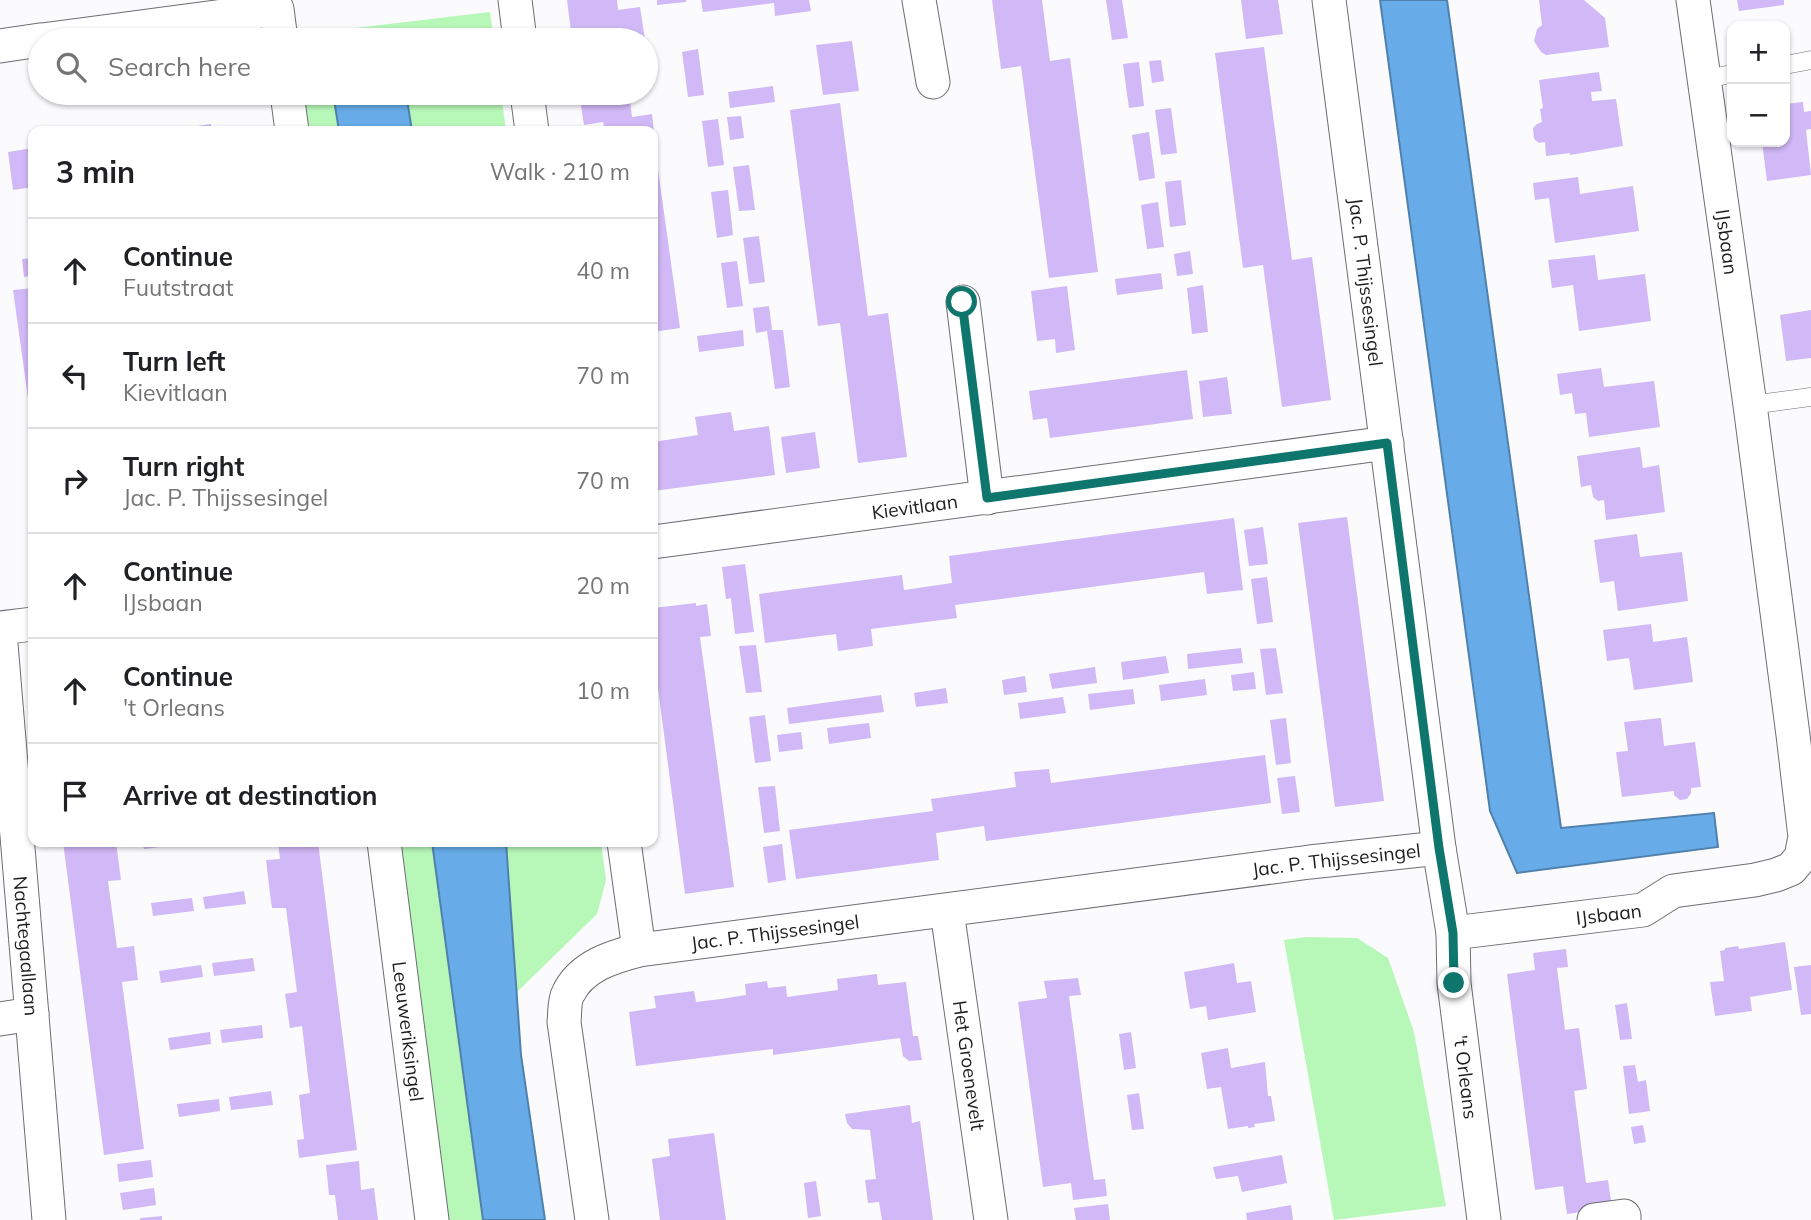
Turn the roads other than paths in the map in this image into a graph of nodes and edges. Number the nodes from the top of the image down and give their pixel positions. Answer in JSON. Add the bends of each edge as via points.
{"nodes":[{"id":1,"x":515,"y":0,"type":"edge"},
{"id":2,"x":919,"y":0,"type":"edge"},
{"id":3,"x":1329,"y":0,"type":"edge"},
{"id":4,"x":1693,"y":0,"type":"edge"},
{"id":5,"x":279,"y":25,"type":"edge"},
{"id":6,"x":231,"y":28,"type":"edge"},
{"id":7,"x":518,"y":28,"type":"edge"},
{"id":8,"x":28,"y":42,"type":"edge"},
{"id":9,"x":0,"y":46,"type":"edge"},
{"id":10,"x":1811,"y":60,"type":"edge"},
{"id":11,"x":1790,"y":64,"type":"edge"},
{"id":12,"x":1718,"y":76,"type":"edge"},
{"id":13,"x":933,"y":82,"type":"dead end"},
{"id":14,"x":289,"y":105,"type":"edge"},
{"id":15,"x":528,"y":105,"type":"edge"},
{"id":16,"x":291,"y":126,"type":"edge"},
{"id":17,"x":530,"y":126,"type":"edge"},
{"id":18,"x":962,"y":302,"type":"dead end"},
{"id":19,"x":1811,"y":397,"type":"edge"},
{"id":20,"x":1750,"y":405,"type":"junction"},
{"id":21,"x":1387,"y":443,"type":"junction"},
{"id":22,"x":987,"y":498,"type":"junction"},
{"id":23,"x":658,"y":541,"type":"edge"},
{"id":24,"x":28,"y":625,"type":"edge"},
{"id":25,"x":0,"y":630,"type":"edge"},
{"id":26,"x":1802,"y":733,"type":"edge"},
{"id":27,"x":385,"y":847,"type":"edge"},
{"id":28,"x":625,"y":847,"type":"edge"},
{"id":29,"x":1439,"y":848,"type":"junction"},
{"id":30,"x":947,"y":911,"type":"junction"},
{"id":31,"x":1453,"y":933,"type":"junction"},
{"id":32,"x":639,"y":950,"type":"junction"},
{"id":33,"x":16,"y":1016,"type":"edge"},
{"id":34,"x":50,"y":1220,"type":"edge"},
{"id":35,"x":432,"y":1220,"type":"edge"},
{"id":36,"x":592,"y":1220,"type":"edge"},
{"id":37,"x":991,"y":1220,"type":"edge"},
{"id":38,"x":1485,"y":1220,"type":"edge"},
{"id":39,"x":1594,"y":1220,"type":"edge"},
{"id":40,"x":1625,"y":1220,"type":"edge"}],
"edges":[{"from":1,"to":7,"type":"street"},
{"from":2,"to":13,"type":"street"},
{"from":3,"to":21,"type":"street","name":"Jac. P. Thijssesingel"},
{"from":4,"to":12,"type":"street","name":"IJsbaan"},
{"from":5,"to":6,"type":"street"},
{"from":8,"to":9,"type":"street"},
{"from":10,"to":11,"type":"lane"},
{"from":12,"to":20,"type":"street","name":"IJsbaan"},
{"from":14,"to":16,"type":"street"},
{"from":15,"to":17,"type":"street"},
{"from":18,"to":22,"type":"street"},
{"from":19,"to":20,"type":"lane"},
{"from":20,"to":26,"type":"street","name":"IJsbaan"},
{"from":21,"to":22,"type":"street","name":"Kievitlaan"},
{"from":21,"to":29,"type":"street","name":"Jac. P. Thijssesingel"},
{"from":22,"to":23,"type":"street","name":"Kievitlaan"},
{"from":24,"to":25,"type":"street"},
{"from":25,"to":33,"type":"street","name":"Nachtegaallaan"},
{"from":26,"to":31,"type":"street","name":"IJsbaan","via":[[1805,837],[1801,857],[1791,869],[1755,880],[1673,891],[1643,909]]},
{"from":27,"to":35,"type":"street","name":"Leeuweriksingel"},
{"from":28,"to":32,"type":"street"},
{"from":29,"to":30,"type":"street","name":"Jac. P. Thijssesingel"},
{"from":29,"to":31,"type":"street"},
{"from":30,"to":32,"type":"street","name":"Jac. P. Thijssesingel"},
{"from":30,"to":37,"type":"street","name":"Het Groenevelt"},
{"from":31,"to":38,"type":"street","name":"'t Orleans","via":[[1454,983]]},
{"from":32,"to":36,"type":"street","name":"Jac. P. Thijssesingel","via":[[584,971],[567,995],[564,1022]]},
{"from":33,"to":34,"type":"street","name":"Nachtegaallaan"},
{"from":39,"to":40,"type":"street","via":[[1624,1216]]}]}
